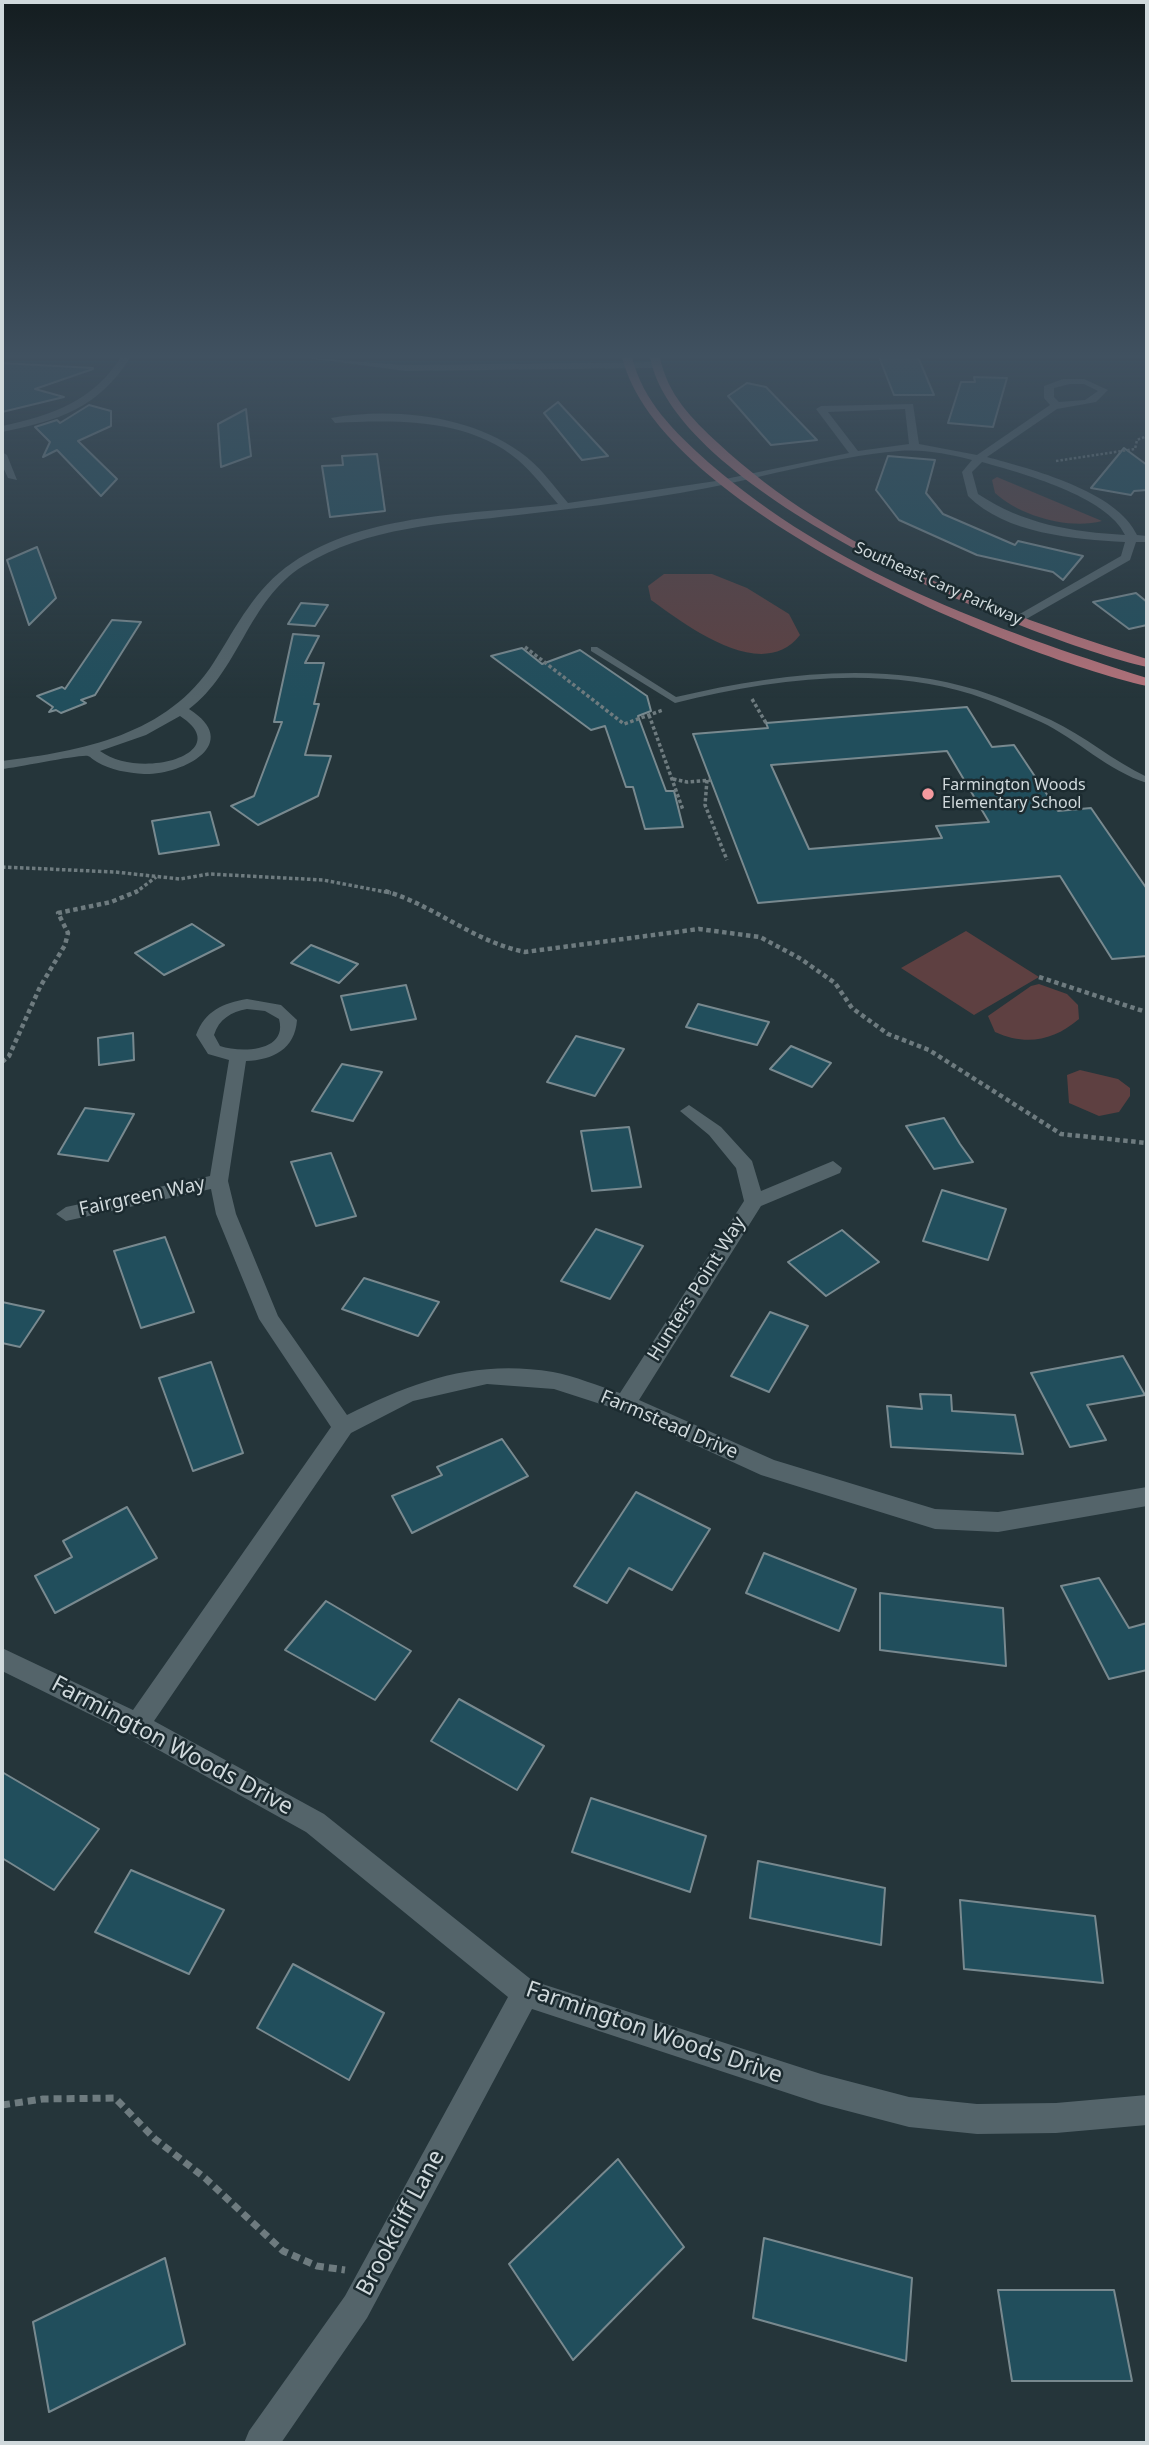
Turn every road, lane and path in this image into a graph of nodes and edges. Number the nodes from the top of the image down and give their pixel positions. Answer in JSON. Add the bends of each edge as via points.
{"nodes":[{"id":1,"x":10,"y":471,"type":"edge"},
{"id":2,"x":533,"y":471,"type":"edge"},
{"id":3,"x":713,"y":471,"type":"edge"},
{"id":4,"x":742,"y":471,"type":"edge"},
{"id":5,"x":777,"y":471,"type":"edge"},
{"id":6,"x":968,"y":471,"type":"edge"},
{"id":7,"x":1015,"y":471,"type":"edge"},
{"id":8,"x":13,"y":478,"type":"dead end"},
{"id":9,"x":749,"y":478,"type":"junction"},
{"id":10,"x":724,"y":482,"type":"junction"},
{"id":11,"x":566,"y":507,"type":"junction"},
{"id":12,"x":1132,"y":538,"type":"junction"},
{"id":13,"x":1147,"y":539,"type":"edge"},
{"id":14,"x":1017,"y":619,"type":"junction"},
{"id":15,"x":594,"y":649,"type":"dead end"},
{"id":16,"x":1147,"y":663,"type":"edge"},
{"id":17,"x":1147,"y":682,"type":"edge"},
{"id":18,"x":180,"y":710,"type":"junction"},
{"id":19,"x":649,"y":715,"type":"dead end"},
{"id":20,"x":90,"y":751,"type":"junction"},
{"id":21,"x":2,"y":765,"type":"edge"},
{"id":22,"x":672,"y":779,"type":"junction"},
{"id":23,"x":1147,"y":780,"type":"edge"},
{"id":24,"x":683,"y":810,"type":"dead end"},
{"id":25,"x":726,"y":860,"type":"dead end"},
{"id":26,"x":2,"y":867,"type":"edge"},
{"id":27,"x":156,"y":877,"type":"junction"},
{"id":28,"x":1039,"y":977,"type":"dead end"},
{"id":29,"x":1108,"y":999,"type":"junction"},
{"id":30,"x":1105,"y":1005,"type":"dead end"},
{"id":31,"x":1143,"y":1011,"type":"dead end"},
{"id":32,"x":238,"y":1057,"type":"junction"},
{"id":33,"x":2,"y":1062,"type":"edge"},
{"id":34,"x":689,"y":1111,"type":"dead end"},
{"id":35,"x":1147,"y":1143,"type":"edge"},
{"id":36,"x":833,"y":1168,"type":"dead end"},
{"id":37,"x":219,"y":1181,"type":"junction"},
{"id":38,"x":754,"y":1201,"type":"junction"},
{"id":39,"x":66,"y":1214,"type":"dead end"},
{"id":40,"x":625,"y":1403,"type":"junction"},
{"id":41,"x":344,"y":1427,"type":"junction"},
{"id":42,"x":1147,"y":1496,"type":"edge"},
{"id":43,"x":2,"y":1659,"type":"edge"},
{"id":44,"x":137,"y":1725,"type":"junction"},
{"id":45,"x":525,"y":1993,"type":"junction"},
{"id":46,"x":2,"y":2105,"type":"edge"},
{"id":47,"x":1147,"y":2110,"type":"edge"},
{"id":48,"x":374,"y":2274,"type":"junction"},
{"id":49,"x":261,"y":2443,"type":"edge"}],
"edges":[{"from":1,"to":8,"type":"street"},
{"from":2,"to":11,"type":"street"},
{"from":3,"to":10,"type":"main road","name":"Southeast Cary Parkway"},
{"from":4,"to":9,"type":"main road","name":"Southeast Cary Parkway"},
{"from":5,"to":9,"type":"street"},
{"from":6,"to":12,"type":"street","via":[[973,496],[1000,515],[1051,528]]},
{"from":7,"to":12,"type":"street","via":[[1094,500],[1121,519]]},
{"from":9,"to":10,"type":"street"},
{"from":9,"to":14,"type":"main road","name":"Southeast Cary Parkway","via":[[868,551]]},
{"from":10,"to":11,"type":"street"},
{"from":10,"to":17,"type":"main road","name":"Southeast Cary Parkway","via":[[772,519],[896,586],[1045,648]]},
{"from":11,"to":18,"type":"street","via":[[407,526],[322,551],[277,579],[257,599],[207,684]]},
{"from":12,"to":13,"type":"street"},
{"from":12,"to":14,"type":"street","via":[[1126,558],[1112,568],[1058,593]]},
{"from":14,"to":16,"type":"main road","name":"Southeast Cary Parkway"},
{"from":15,"to":23,"type":"lane","via":[[675,700],[724,686],[869,676],[949,685],[1007,704],[1060,729]]},
{"from":18,"to":20,"type":"street"},
{"from":18,"to":20,"type":"street","via":[[201,726],[204,737],[202,748],[187,761],[159,768],[124,768],[106,764]]},
{"from":19,"to":22,"type":"path"},
{"from":20,"to":21,"type":"street"},
{"from":22,"to":24,"type":"path"},
{"from":22,"to":25,"type":"path","via":[[709,780],[705,805]]},
{"from":26,"to":27,"type":"path"},
{"from":27,"to":33,"type":"path","via":[[122,897],[58,914],[68,933],[65,945]]},
{"from":27,"to":35,"type":"path","via":[[209,874],[371,887],[409,898],[500,947],[525,952],[699,929],[760,937],[835,983],[852,1009],[888,1034],[929,1050],[1061,1134]]},
{"from":28,"to":29,"type":"path"},
{"from":29,"to":30,"type":"path"},
{"from":29,"to":31,"type":"path"},
{"from":32,"to":32,"type":"street","via":[[214,1050],[208,1043],[207,1026],[213,1018],[247,1003],[283,1012],[289,1029],[278,1046]]},
{"from":32,"to":37,"type":"street"},
{"from":34,"to":38,"type":"street","name":"Hunters Point Way","via":[[715,1130],[745,1166]]},
{"from":36,"to":38,"type":"street"},
{"from":37,"to":39,"type":"street","name":"Fairgreen Way"},
{"from":37,"to":41,"type":"street","via":[[226,1214],[269,1319]]},
{"from":38,"to":40,"type":"street","name":"Hunters Point Way"},
{"from":40,"to":41,"type":"street","name":"Farmstead Drive","via":[[554,1381],[487,1376],[408,1394]]},
{"from":40,"to":42,"type":"street","name":"Farmstead Drive","via":[[769,1468],[935,1519],[998,1522]]},
{"from":41,"to":44,"type":"street","name":"Farmstead Drive"},
{"from":43,"to":44,"type":"street","name":"Farmington Woods Drive"},
{"from":44,"to":45,"type":"street","name":"Farmington Woods Drive","via":[[315,1823]]},
{"from":45,"to":47,"type":"street","name":"Farmington Woods Drive","via":[[821,2089],[909,2112],[990,2119]]},
{"from":45,"to":48,"type":"street","name":"Brookcliff Lane"},
{"from":46,"to":48,"type":"path","via":[[115,2098],[283,2251],[317,2266]]},
{"from":48,"to":49,"type":"street","name":"Brookcliff Lane"}]}
